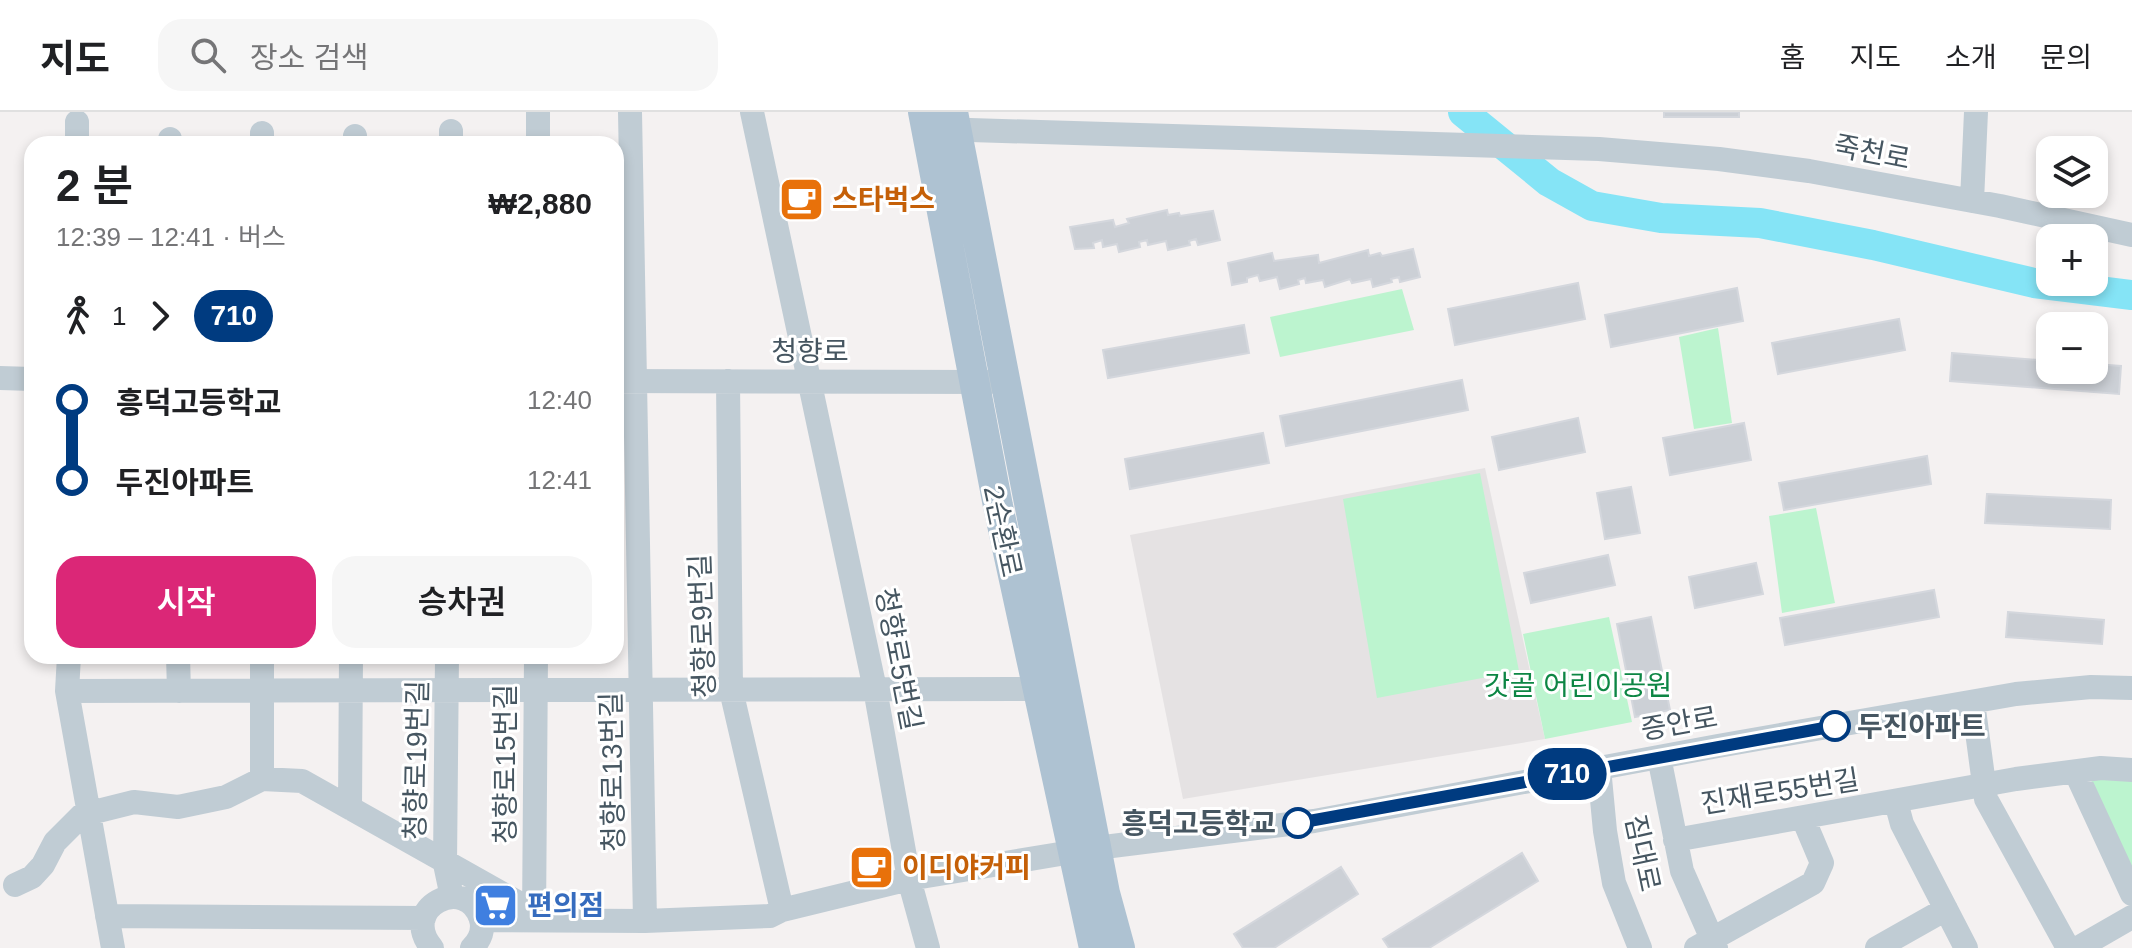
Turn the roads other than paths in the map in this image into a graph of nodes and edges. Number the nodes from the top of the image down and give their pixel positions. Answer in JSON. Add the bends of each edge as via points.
{"nodes":[{"id":1,"x":538,"y":112,"type":"edge"},
{"id":2,"x":630,"y":112,"type":"edge"},
{"id":3,"x":752,"y":112,"type":"edge"},
{"id":4,"x":1976,"y":112,"type":"edge"},
{"id":5,"x":925,"y":120,"type":"edge"},
{"id":6,"x":955,"y":121,"type":"edge"},
{"id":7,"x":538,"y":136,"type":"edge"},
{"id":8,"x":1972,"y":201,"type":"junction"},
{"id":9,"x":2132,"y":235,"type":"edge"},
{"id":10,"x":0,"y":378,"type":"edge"},
{"id":11,"x":24,"y":379,"type":"edge"},
{"id":12,"x":625,"y":381,"type":"edge"},
{"id":13,"x":728,"y":381,"type":"junction"},
{"id":14,"x":811,"y":382,"type":"junction"},
{"id":15,"x":989,"y":382,"type":"junction"},
{"id":16,"x":69,"y":664,"type":"edge"},
{"id":17,"x":178,"y":664,"type":"edge"},
{"id":18,"x":262,"y":664,"type":"edge"},
{"id":19,"x":351,"y":664,"type":"edge"},
{"id":20,"x":447,"y":664,"type":"edge"},
{"id":21,"x":536,"y":664,"type":"edge"},
{"id":22,"x":2132,"y":688,"type":"edge"},
{"id":23,"x":875,"y":689,"type":"junction"},
{"id":24,"x":1037,"y":689,"type":"junction"},
{"id":25,"x":446,"y":690,"type":"junction"},
{"id":26,"x":536,"y":690,"type":"junction"},
{"id":27,"x":640,"y":690,"type":"junction"},
{"id":28,"x":731,"y":690,"type":"junction"},
{"id":29,"x":67,"y":691,"type":"junction"},
{"id":30,"x":179,"y":691,"type":"junction"},
{"id":31,"x":262,"y":691,"type":"junction"},
{"id":32,"x":351,"y":691,"type":"junction"},
{"id":33,"x":1973,"y":702,"type":"junction"},
{"id":34,"x":1659,"y":757,"type":"junction"},
{"id":35,"x":1599,"y":768,"type":"junction"},
{"id":36,"x":2132,"y":770,"type":"edge"},
{"id":37,"x":2076,"y":773,"type":"junction"},
{"id":38,"x":262,"y":779,"type":"junction"},
{"id":39,"x":1984,"y":785,"type":"junction"},
{"id":40,"x":1896,"y":802,"type":"junction"},
{"id":41,"x":350,"y":808,"type":"junction"},
{"id":42,"x":89,"y":813,"type":"junction"},
{"id":43,"x":1803,"y":818,"type":"junction"},
{"id":44,"x":1675,"y":840,"type":"junction"},
{"id":45,"x":1084,"y":850,"type":"junction"},
{"id":46,"x":445,"y":864,"type":"junction"},
{"id":47,"x":909,"y":879,"type":"junction"},
{"id":48,"x":15,"y":885,"type":"dead end"},
{"id":49,"x":2132,"y":894,"type":"edge"},
{"id":50,"x":452,"y":897,"type":"junction"},
{"id":51,"x":1946,"y":909,"type":"junction"},
{"id":52,"x":782,"y":910,"type":"junction"},
{"id":53,"x":107,"y":916,"type":"junction"},
{"id":54,"x":2132,"y":917,"type":"edge"},
{"id":55,"x":424,"y":918,"type":"junction"},
{"id":56,"x":481,"y":920,"type":"junction"},
{"id":57,"x":534,"y":920,"type":"junction"},
{"id":58,"x":645,"y":921,"type":"junction"},
{"id":59,"x":1708,"y":945,"type":"edge"},
{"id":60,"x":113,"y":948,"type":"edge"},
{"id":61,"x":432,"y":948,"type":"edge"},
{"id":62,"x":472,"y":948,"type":"edge"},
{"id":63,"x":928,"y":948,"type":"edge"},
{"id":64,"x":1094,"y":948,"type":"edge"},
{"id":65,"x":1120,"y":948,"type":"edge"},
{"id":66,"x":1640,"y":948,"type":"edge"},
{"id":67,"x":1877,"y":948,"type":"edge"},
{"id":68,"x":1966,"y":948,"type":"edge"},
{"id":69,"x":2068,"y":948,"type":"edge"},
{"id":70,"x":2078,"y":948,"type":"edge"}],
"edges":[{"from":1,"to":7,"type":"street"},
{"from":2,"to":12,"type":"street","name":"청향로13번길"},
{"from":3,"to":14,"type":"street","name":"청향로5번길"},
{"from":4,"to":8,"type":"street"},
{"from":5,"to":6,"type":"street"},
{"from":5,"to":15,"type":"main road","name":"2순환로"},
{"from":6,"to":8,"type":"street","name":"죽천로","via":[[1599,149],[1809,171]]},
{"from":6,"to":15,"type":"main road","name":"2순환로"},
{"from":8,"to":9,"type":"street","name":"죽천로"},
{"from":10,"to":11,"type":"street"},
{"from":12,"to":13,"type":"street","name":"청향로"},
{"from":12,"to":27,"type":"street","name":"청향로13번길"},
{"from":13,"to":14,"type":"street","name":"청향로"},
{"from":13,"to":28,"type":"street","name":"청향로9번길"},
{"from":14,"to":15,"type":"street","name":"청향로"},
{"from":14,"to":23,"type":"street","name":"청향로5번길"},
{"from":15,"to":24,"type":"main road","name":"2순환로"},
{"from":15,"to":45,"type":"main road","name":"2순환로"},
{"from":16,"to":29,"type":"street"},
{"from":17,"to":30,"type":"street"},
{"from":18,"to":31,"type":"street"},
{"from":19,"to":32,"type":"street"},
{"from":20,"to":25,"type":"street","name":"청향로19번길"},
{"from":21,"to":26,"type":"street","name":"청향로15번길"},
{"from":22,"to":33,"type":"street","name":"증안로","via":[[2091,687]]},
{"from":23,"to":24,"type":"street"},
{"from":23,"to":28,"type":"street"},
{"from":23,"to":47,"type":"street","name":"청향로5번길"},
{"from":24,"to":45,"type":"main road","name":"2순환로"},
{"from":25,"to":26,"type":"street"},
{"from":25,"to":32,"type":"street"},
{"from":25,"to":46,"type":"street","name":"청향로19번길"},
{"from":26,"to":27,"type":"street"},
{"from":26,"to":57,"type":"street","name":"청향로15번길"},
{"from":27,"to":28,"type":"street"},
{"from":27,"to":58,"type":"street","name":"청향로13번길"},
{"from":28,"to":52,"type":"street","name":"청향로9번길"},
{"from":29,"to":30,"type":"street"},
{"from":29,"to":42,"type":"street"},
{"from":30,"to":31,"type":"street"},
{"from":31,"to":32,"type":"street"},
{"from":31,"to":38,"type":"street"},
{"from":32,"to":41,"type":"street"},
{"from":33,"to":34,"type":"street","name":"증안로"},
{"from":33,"to":39,"type":"street"},
{"from":34,"to":35,"type":"street","name":"증안로"},
{"from":34,"to":44,"type":"street"},
{"from":35,"to":45,"type":"street","name":"증안로","via":[[1314,821]]},
{"from":35,"to":66,"type":"street","name":"짐대로","via":[[1614,883]]},
{"from":36,"to":37,"type":"street","name":"진재로55번길"},
{"from":37,"to":39,"type":"street","name":"진재로55번길"},
{"from":37,"to":49,"type":"street"},
{"from":38,"to":41,"type":"street","via":[[302,781]]},
{"from":38,"to":42,"type":"street","via":[[226,797],[178,807],[134,802]]},
{"from":39,"to":40,"type":"street","name":"진재로55번길"},
{"from":39,"to":69,"type":"street","via":[[1986,799]]},
{"from":40,"to":43,"type":"street","name":"진재로55번길"},
{"from":40,"to":51,"type":"street","name":"진재로55번길"},
{"from":41,"to":46,"type":"street"},
{"from":42,"to":48,"type":"street","via":[[55,842],[32,877]]},
{"from":42,"to":53,"type":"street"},
{"from":43,"to":44,"type":"street","name":"진재로55번길"},
{"from":43,"to":59,"type":"street","via":[[1822,863],[1813,883]]},
{"from":44,"to":59,"type":"street"},
{"from":45,"to":47,"type":"street","name":"증안로"},
{"from":45,"to":64,"type":"main road","name":"2순환로"},
{"from":45,"to":65,"type":"main road","name":"2순환로"},
{"from":46,"to":50,"type":"street","name":"청향로19번길"},
{"from":46,"to":57,"type":"street","via":[[517,902]]},
{"from":47,"to":52,"type":"street","name":"증안로"},
{"from":47,"to":63,"type":"street","name":"청향로5번길"},
{"from":50,"to":55,"type":"street","via":[[431,905]]},
{"from":50,"to":56,"type":"street","via":[[468,901]]},
{"from":51,"to":67,"type":"street"},
{"from":51,"to":68,"type":"street","name":"진재로55번길"},
{"from":52,"to":58,"type":"street","name":"증안로","via":[[770,916]]},
{"from":53,"to":55,"type":"street"},
{"from":53,"to":60,"type":"street"},
{"from":54,"to":70,"type":"street"},
{"from":55,"to":61,"type":"street","via":[[423,933]]},
{"from":56,"to":57,"type":"street","name":"증안로"},
{"from":56,"to":62,"type":"street","via":[[481,935]]},
{"from":57,"to":58,"type":"street","name":"증안로"}]}
